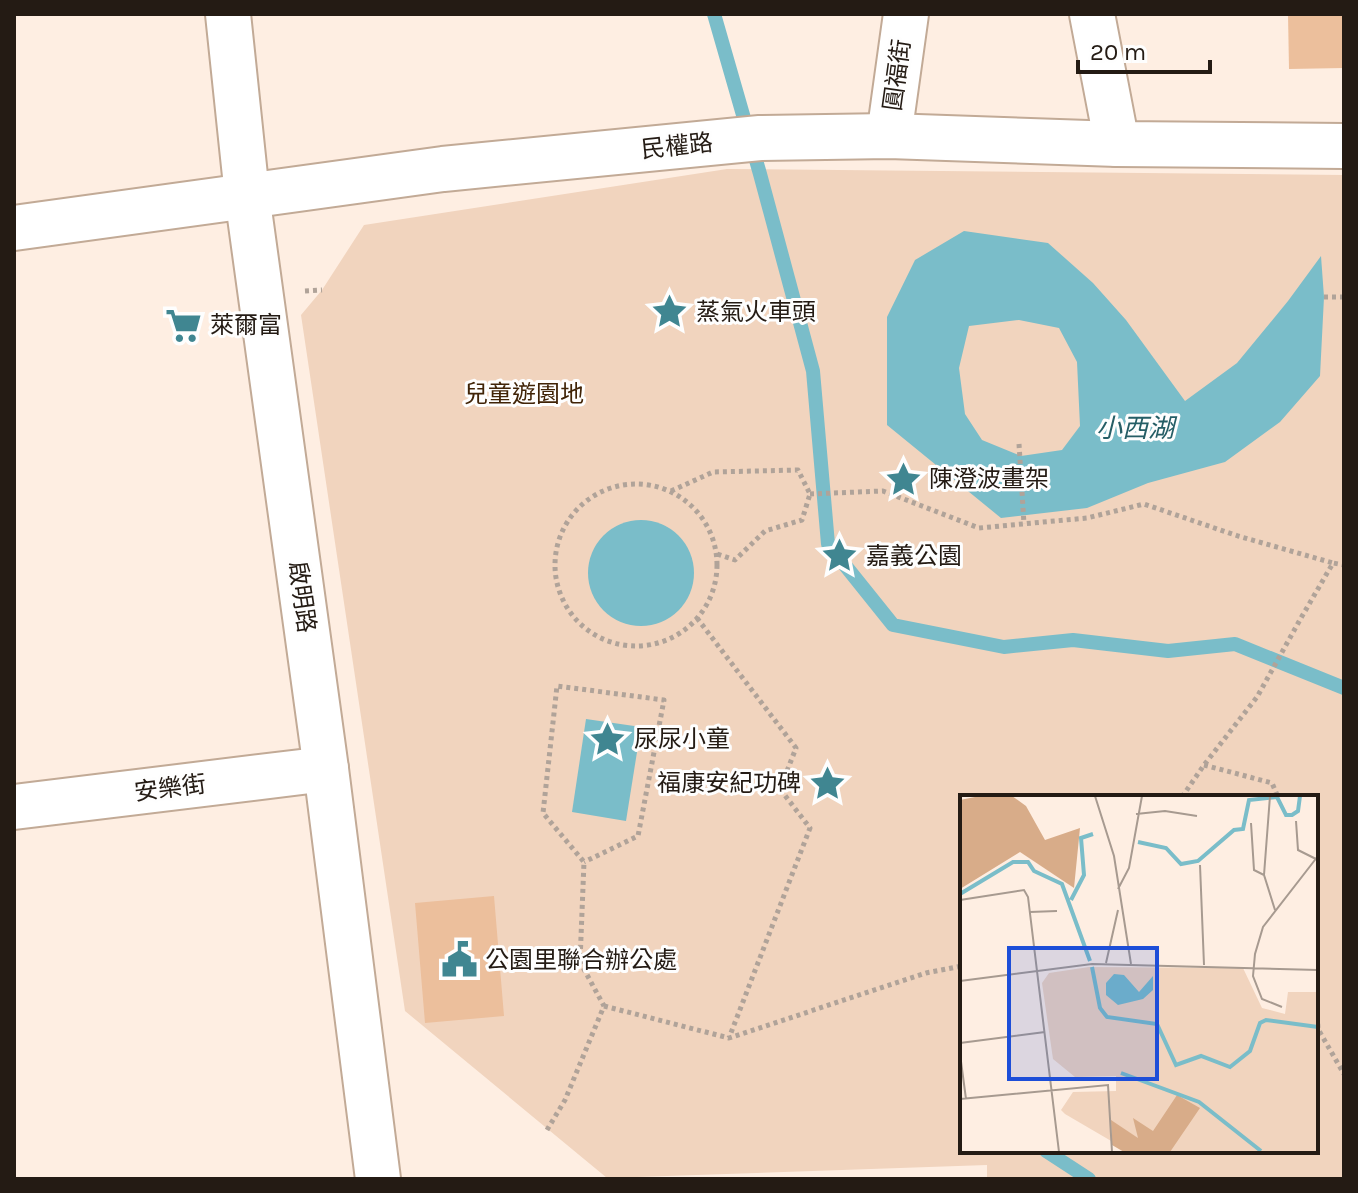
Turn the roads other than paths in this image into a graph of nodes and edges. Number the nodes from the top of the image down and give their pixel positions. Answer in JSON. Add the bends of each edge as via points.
{"nodes":[{"id":1,"x":228,"y":14,"type":"edge"},
{"id":2,"x":906,"y":14,"type":"edge"},
{"id":3,"x":1092,"y":14,"type":"edge"},
{"id":4,"x":889,"y":136,"type":"junction"},
{"id":5,"x":1117,"y":144,"type":"junction"},
{"id":6,"x":1344,"y":146,"type":"edge"},
{"id":7,"x":247,"y":195,"type":"junction"},
{"id":8,"x":14,"y":228,"type":"edge"},
{"id":9,"x":326,"y":769,"type":"junction"},
{"id":10,"x":14,"y":807,"type":"edge"},
{"id":11,"x":378,"y":1179,"type":"edge"}],
"edges":[{"from":1,"to":7,"type":"street","name":"啟明路"},
{"from":2,"to":4,"type":"street","name":"圓福街"},
{"from":3,"to":5,"type":"street"},
{"from":4,"to":5,"type":"street","name":"民權路"},
{"from":4,"to":7,"type":"street","name":"民權路","via":[[760,138],[443,169]]},
{"from":5,"to":6,"type":"street","name":"民權路"},
{"from":7,"to":8,"type":"street","name":"民權路"},
{"from":7,"to":9,"type":"street","name":"啟明路"},
{"from":9,"to":10,"type":"street","name":"安樂街"},
{"from":9,"to":11,"type":"street","name":"啟明路"}]}
